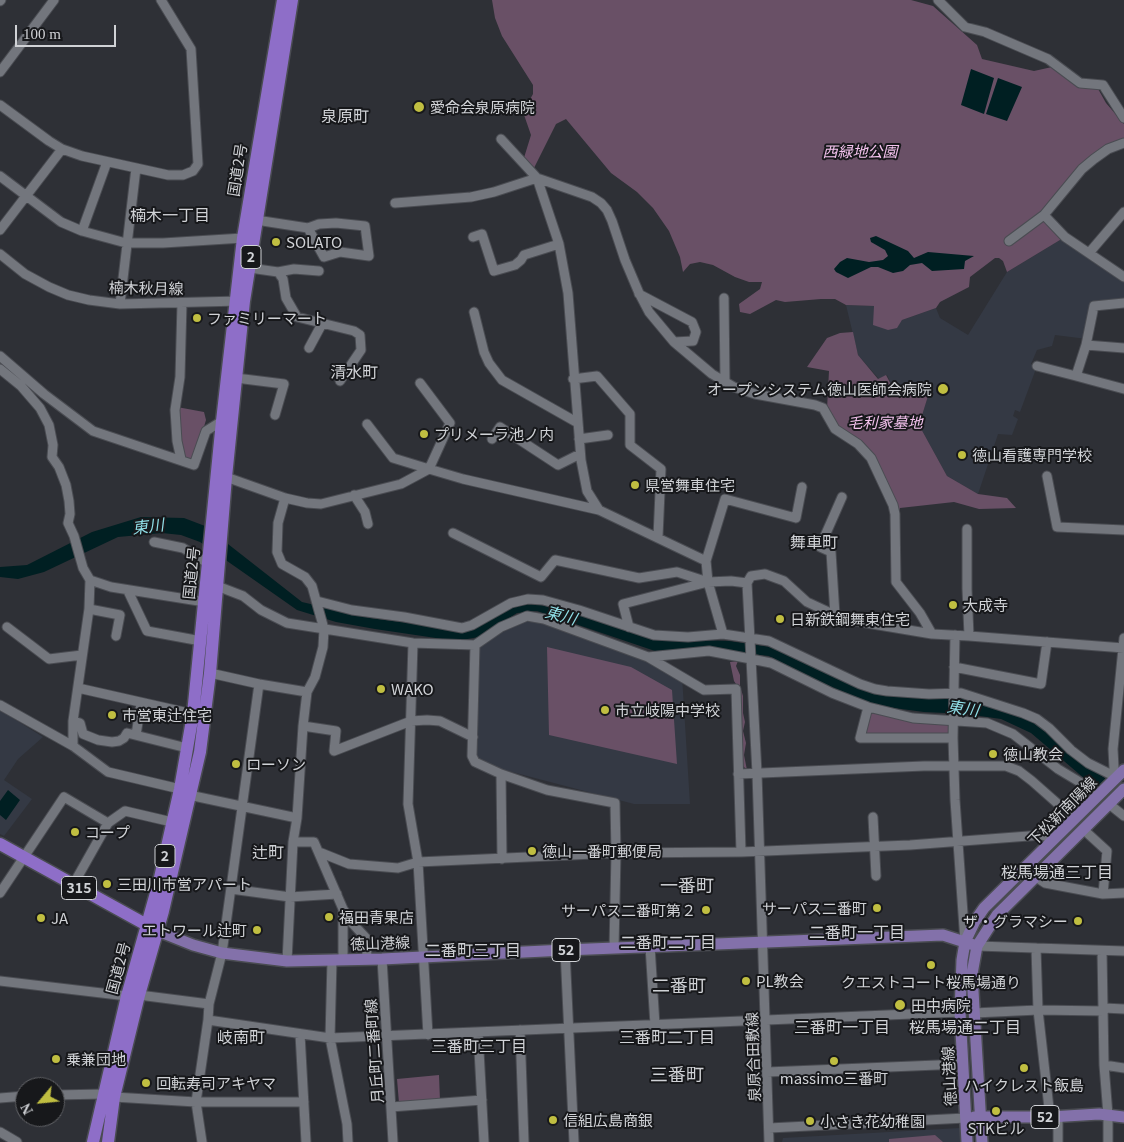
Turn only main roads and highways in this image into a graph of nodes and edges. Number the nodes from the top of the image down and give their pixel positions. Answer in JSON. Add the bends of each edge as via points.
{"nodes":[{"id":1,"x":283,"y":0,"type":"edge"},
{"id":2,"x":292,"y":0,"type":"edge"},
{"id":3,"x":240,"y":301,"type":"junction"},
{"id":4,"x":218,"y":515,"type":"junction"},
{"id":5,"x":214,"y":566,"type":"junction"},
{"id":6,"x":1120,"y":774,"type":"edge"},
{"id":7,"x":1124,"y":789,"type":"edge"},
{"id":8,"x":184,"y":792,"type":"junction"},
{"id":9,"x":0,"y":844,"type":"edge"},
{"id":10,"x":152,"y":929,"type":"junction"},
{"id":11,"x":965,"y":942,"type":"junction"},
{"id":12,"x":977,"y":946,"type":"junction"},
{"id":13,"x":109,"y":1096,"type":"junction"},
{"id":14,"x":980,"y":1117,"type":"junction"},
{"id":15,"x":1124,"y":1117,"type":"edge"},
{"id":16,"x":966,"y":1118,"type":"junction"},
{"id":17,"x":92,"y":1142,"type":"edge"},
{"id":18,"x":108,"y":1142,"type":"edge"},
{"id":19,"x":967,"y":1142,"type":"edge"},
{"id":20,"x":982,"y":1142,"type":"edge"}],
"edges":[{"from":1,"to":3,"type":"highway","name":"国道2号","number":"2","via":[[243,238]]},
{"from":2,"to":3,"type":"highway","name":"国道2号","number":"2","via":[[250,268]]},
{"from":3,"to":4,"type":"highway","name":"国道2号","number":"2","via":[[222,421]]},
{"from":3,"to":4,"type":"highway","name":"国道2号","number":"2","via":[[226,477]]},
{"from":4,"to":5,"type":"highway","name":"国道2号","number":"2"},
{"from":5,"to":8,"type":"highway","name":"国道2号","number":"2","via":[[205,602]]},
{"from":5,"to":8,"type":"highway","name":"国道2号","number":"2","via":[[217,586],[200,752]]},
{"from":6,"to":11,"type":"main road","name":"下松新南陽線","via":[[984,908]]},
{"from":7,"to":12,"type":"main road","name":"下松新南陽線","via":[[997,915]]},
{"from":8,"to":10,"type":"highway","name":"国道2号","number":"2"},
{"from":8,"to":10,"type":"highway","name":"国道2号","number":"2","via":[[172,822]]},
{"from":9,"to":10,"type":"highway","number":"315"},
{"from":10,"to":11,"type":"main road","name":"徳山港線","number":"52","via":[[222,953],[287,961],[943,935]]},
{"from":10,"to":13,"type":"highway","name":"国道2号","number":"2"},
{"from":11,"to":12,"type":"main road","name":"徳山港線","number":"52"},
{"from":11,"to":16,"type":"main road","name":"徳山港線","via":[[960,1012]]},
{"from":12,"to":14,"type":"main road","name":"徳山港線","via":[[972,974]]},
{"from":13,"to":17,"type":"highway","name":"国道2号","number":"2"},
{"from":13,"to":18,"type":"highway","name":"国道2号","number":"2"},
{"from":14,"to":15,"type":"main road","name":"徳山港線","number":"52"},
{"from":14,"to":16,"type":"main road","name":"徳山港線","number":"52"},
{"from":14,"to":20,"type":"main road"},
{"from":16,"to":19,"type":"main road"}]}
